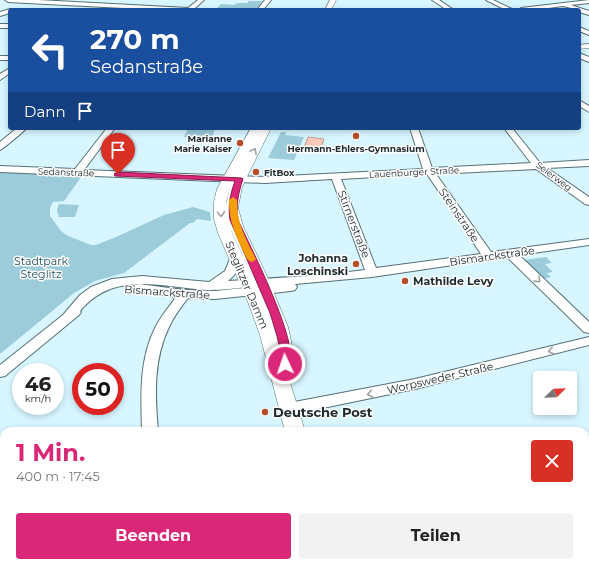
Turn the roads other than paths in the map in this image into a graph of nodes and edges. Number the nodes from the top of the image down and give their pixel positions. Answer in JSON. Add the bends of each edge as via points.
{"nodes":[{"id":1,"x":8,"y":0,"type":"edge"},
{"id":2,"x":160,"y":0,"type":"edge"},
{"id":3,"x":201,"y":0,"type":"edge"},
{"id":4,"x":268,"y":0,"type":"edge"},
{"id":5,"x":435,"y":0,"type":"edge"},
{"id":6,"x":489,"y":0,"type":"edge"},
{"id":7,"x":549,"y":0,"type":"edge"},
{"id":8,"x":589,"y":0,"type":"edge"},
{"id":9,"x":37,"y":2,"type":"junction"},
{"id":10,"x":98,"y":5,"type":"junction"},
{"id":11,"x":564,"y":5,"type":"junction"},
{"id":12,"x":21,"y":7,"type":"dead end"},
{"id":13,"x":94,"y":8,"type":"edge"},
{"id":14,"x":150,"y":8,"type":"joint"},
{"id":15,"x":191,"y":8,"type":"edge"},
{"id":16,"x":262,"y":8,"type":"edge"},
{"id":17,"x":448,"y":8,"type":"edge"},
{"id":18,"x":507,"y":8,"type":"edge"},
{"id":19,"x":538,"y":8,"type":"edge"},
{"id":20,"x":573,"y":8,"type":"edge"},
{"id":21,"x":8,"y":72,"type":"edge"},
{"id":22,"x":0,"y":78,"type":"edge"},
{"id":23,"x":581,"y":104,"type":"edge"},
{"id":24,"x":589,"y":110,"type":"edge"},
{"id":25,"x":20,"y":130,"type":"edge"},
{"id":26,"x":110,"y":130,"type":"edge"},
{"id":27,"x":255,"y":130,"type":"edge"},
{"id":28,"x":265,"y":130,"type":"edge"},
{"id":29,"x":415,"y":130,"type":"edge"},
{"id":30,"x":510,"y":130,"type":"edge"},
{"id":31,"x":0,"y":147,"type":"edge"},
{"id":32,"x":589,"y":163,"type":"edge"},
{"id":33,"x":538,"y":166,"type":"junction"},
{"id":34,"x":0,"y":169,"type":"edge"},
{"id":35,"x":429,"y":171,"type":"junction"},
{"id":36,"x":78,"y":172,"type":"junction"},
{"id":37,"x":335,"y":176,"type":"junction"},
{"id":38,"x":234,"y":179,"type":"junction"},
{"id":39,"x":589,"y":202,"type":"edge"},
{"id":40,"x":589,"y":242,"type":"edge"},
{"id":41,"x":510,"y":253,"type":"junction"},
{"id":42,"x":236,"y":256,"type":"junction"},
{"id":43,"x":488,"y":256,"type":"junction"},
{"id":44,"x":372,"y":272,"type":"junction"},
{"id":45,"x":208,"y":286,"type":"junction"},
{"id":46,"x":257,"y":287,"type":"junction"},
{"id":47,"x":184,"y":294,"type":"junction"},
{"id":48,"x":69,"y":316,"type":"junction"},
{"id":49,"x":589,"y":329,"type":"edge"},
{"id":50,"x":589,"y":341,"type":"edge"},
{"id":51,"x":0,"y":372,"type":"edge"},
{"id":52,"x":289,"y":409,"type":"junction"},
{"id":53,"x":150,"y":427,"type":"edge"},
{"id":54,"x":295,"y":427,"type":"edge"}],
"edges":[{"from":1,"to":9,"type":"street"},
{"from":2,"to":14,"type":"street"},
{"from":3,"to":15,"type":"street"},
{"from":4,"to":16,"type":"street"},
{"from":5,"to":17,"type":"street"},
{"from":6,"to":18,"type":"street"},
{"from":7,"to":11,"type":"street"},
{"from":8,"to":11,"type":"street"},
{"from":9,"to":10,"type":"street"},
{"from":9,"to":12,"type":"street"},
{"from":10,"to":13,"type":"street"},
{"from":10,"to":14,"type":"street"},
{"from":11,"to":19,"type":"street"},
{"from":11,"to":20,"type":"street"},
{"from":21,"to":22,"type":"street"},
{"from":23,"to":24,"type":"street"},
{"from":25,"to":31,"type":"street"},
{"from":26,"to":36,"type":"street"},
{"from":27,"to":38,"type":"main road"},
{"from":38,"to":28,"type":"main road","one_way":true},
{"from":29,"to":35,"type":"street","name":"Steinstraße"},
{"from":30,"to":33,"type":"street","name":"Selerweg"},
{"from":32,"to":33,"type":"street","name":"Lauenburger Straße"},
{"from":33,"to":35,"type":"street","name":"Lauenburger Straße"},
{"from":33,"to":39,"type":"street","name":"Selerweg"},
{"from":34,"to":36,"type":"street","name":"Sedanstraße"},
{"from":35,"to":37,"type":"street","name":"Lauenburger Straße"},
{"from":35,"to":43,"type":"street","name":"Steinstraße"},
{"from":36,"to":38,"type":"street","name":"Sedanstraße"},
{"from":37,"to":38,"type":"street","name":"Lauenburger Straße"},
{"from":37,"to":44,"type":"street","name":"Stirnerstraße"},
{"from":38,"to":42,"type":"main road","name":"Steglitzer Damm","one_way":true,"via":[[220,198],[220,212],[222,226]]},
{"from":38,"to":46,"type":"main road","name":"Steglitzer Damm","via":[[234,220]]},
{"from":40,"to":41,"type":"street","name":"Bismarckstraße"},
{"from":41,"to":43,"type":"street","name":"Bismarckstraße"},
{"from":41,"to":49,"type":"street","one_way":true},
{"from":42,"to":45,"type":"street","via":[[234,268],[228,276]]},
{"from":42,"to":46,"type":"main road","name":"Steglitzer Damm"},
{"from":43,"to":44,"type":"street","name":"Bismarckstraße"},
{"from":44,"to":46,"type":"street","name":"Bismarckstraße","via":[[324,279],[282,289]]},
{"from":45,"to":46,"type":"street","name":"Bismarckstraße"},
{"from":45,"to":48,"type":"street","name":"Bismarckstraße","via":[[136,280],[112,283],[90,293]]},
{"from":46,"to":47,"type":"street","name":"Bismarckstraße","via":[[215,295]]},
{"from":46,"to":52,"type":"main road","name":"Steglitzer Damm"},
{"from":47,"to":48,"type":"street","name":"Bismarckstraße","via":[[121,288],[102,295]]},
{"from":47,"to":53,"type":"street","via":[[162,327],[153,349],[148,380]]},
{"from":48,"to":51,"type":"street"},
{"from":50,"to":52,"type":"street","name":"Worpsweder Straße","one_way":true,"via":[[415,384]]},
{"from":52,"to":54,"type":"main road","name":"Steglitzer Damm"}]}
